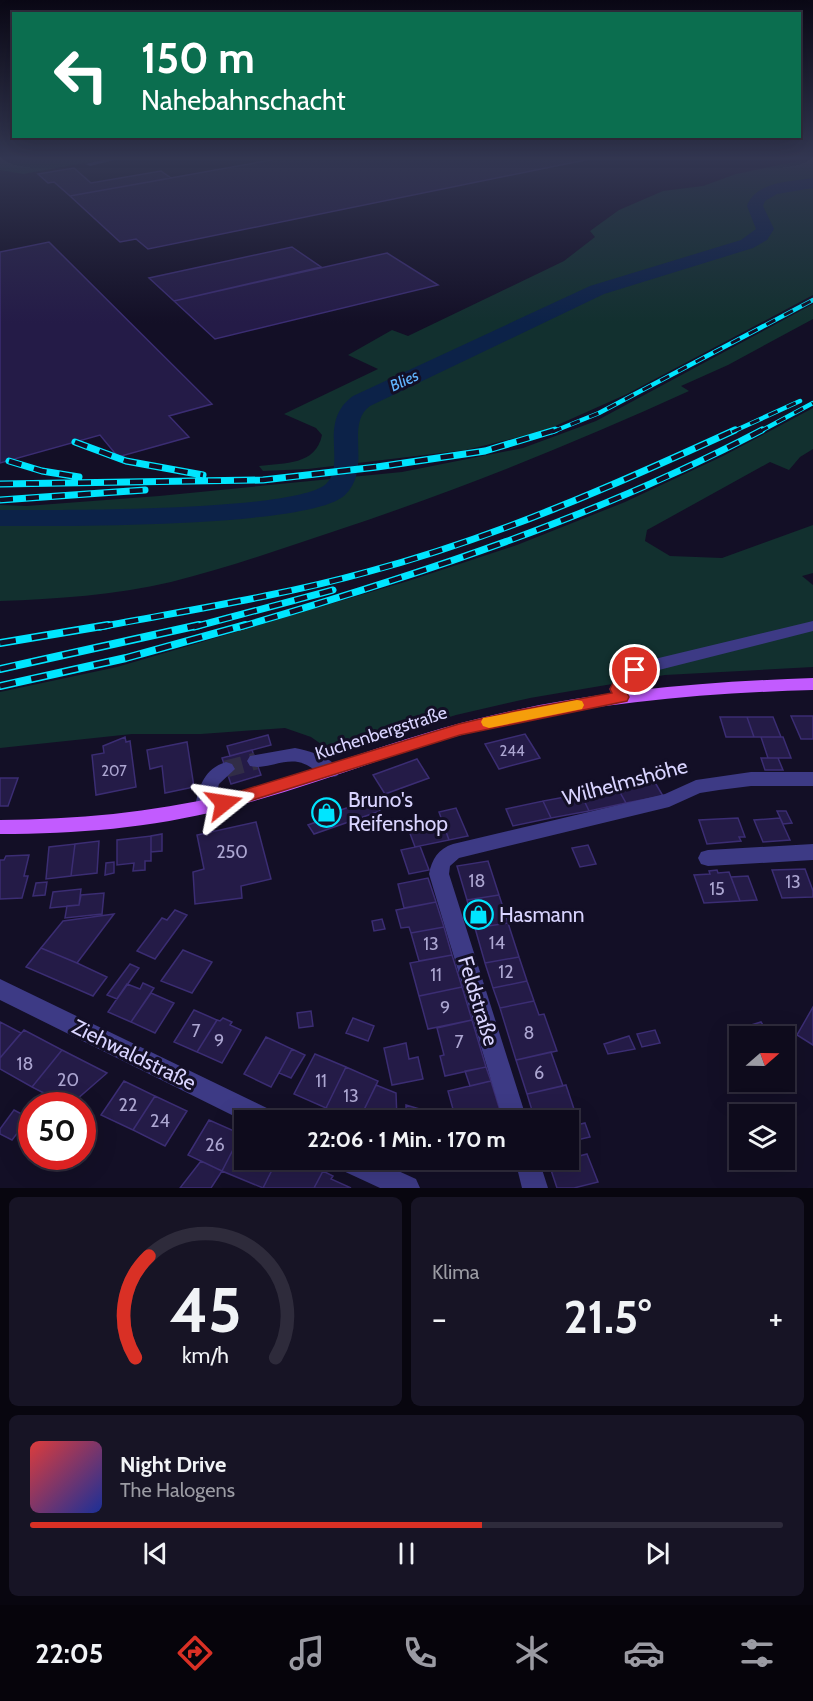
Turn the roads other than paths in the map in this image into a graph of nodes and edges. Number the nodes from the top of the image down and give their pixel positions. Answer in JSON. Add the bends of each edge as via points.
{"nodes":[{"id":1,"x":813,"y":626,"type":"edge"},
{"id":2,"x":813,"y":684,"type":"edge"},
{"id":3,"x":621,"y":697,"type":"junction"},
{"id":4,"x":256,"y":761,"type":"tunnel mouth"},
{"id":5,"x":226,"y":769,"type":"tunnel mouth"},
{"id":6,"x":331,"y":771,"type":"junction"},
{"id":7,"x":813,"y":779,"type":"edge"},
{"id":8,"x":204,"y":807,"type":"junction"},
{"id":9,"x":0,"y":827,"type":"edge"},
{"id":10,"x":453,"y":852,"type":"joint"},
{"id":11,"x":813,"y":852,"type":"edge"},
{"id":12,"x":708,"y":858,"type":"dead end"},
{"id":13,"x":0,"y":989,"type":"edge"},
{"id":14,"x":247,"y":1110,"type":"edge"},
{"id":15,"x":512,"y":1110,"type":"edge"},
{"id":16,"x":369,"y":1170,"type":"edge"},
{"id":17,"x":530,"y":1170,"type":"edge"},
{"id":18,"x":407,"y":1188,"type":"edge"},
{"id":19,"x":535,"y":1188,"type":"edge"}],
"edges":[{"from":1,"to":3,"type":"street","via":[[635,670],[622,679],[617,689]]},
{"from":2,"to":3,"type":"main road","name":"Kuchenbergstraße","via":[[715,687]]},
{"from":3,"to":6,"type":"main road","name":"Kuchenbergstraße","via":[[481,724],[394,748]]},
{"from":4,"to":6,"type":"street","via":[[299,754],[312,757]]},
{"from":5,"to":8,"type":"street","via":[[215,773],[210,781]]},
{"from":6,"to":8,"type":"main road","name":"Kuchenbergstraße"},
{"from":7,"to":10,"type":"street","name":"Wilhelmshöhe","via":[[751,779],[707,785],[669,800]]},
{"from":8,"to":9,"type":"main road","name":"Kuchenbergstraße","via":[[126,821]]},
{"from":10,"to":15,"type":"street","name":"Feldstraße","via":[[441,862],[439,874]]},
{"from":11,"to":12,"type":"street"},
{"from":13,"to":14,"type":"street","name":"Ziehwaldstraße"},
{"from":16,"to":18,"type":"street"},
{"from":17,"to":19,"type":"street"}]}
